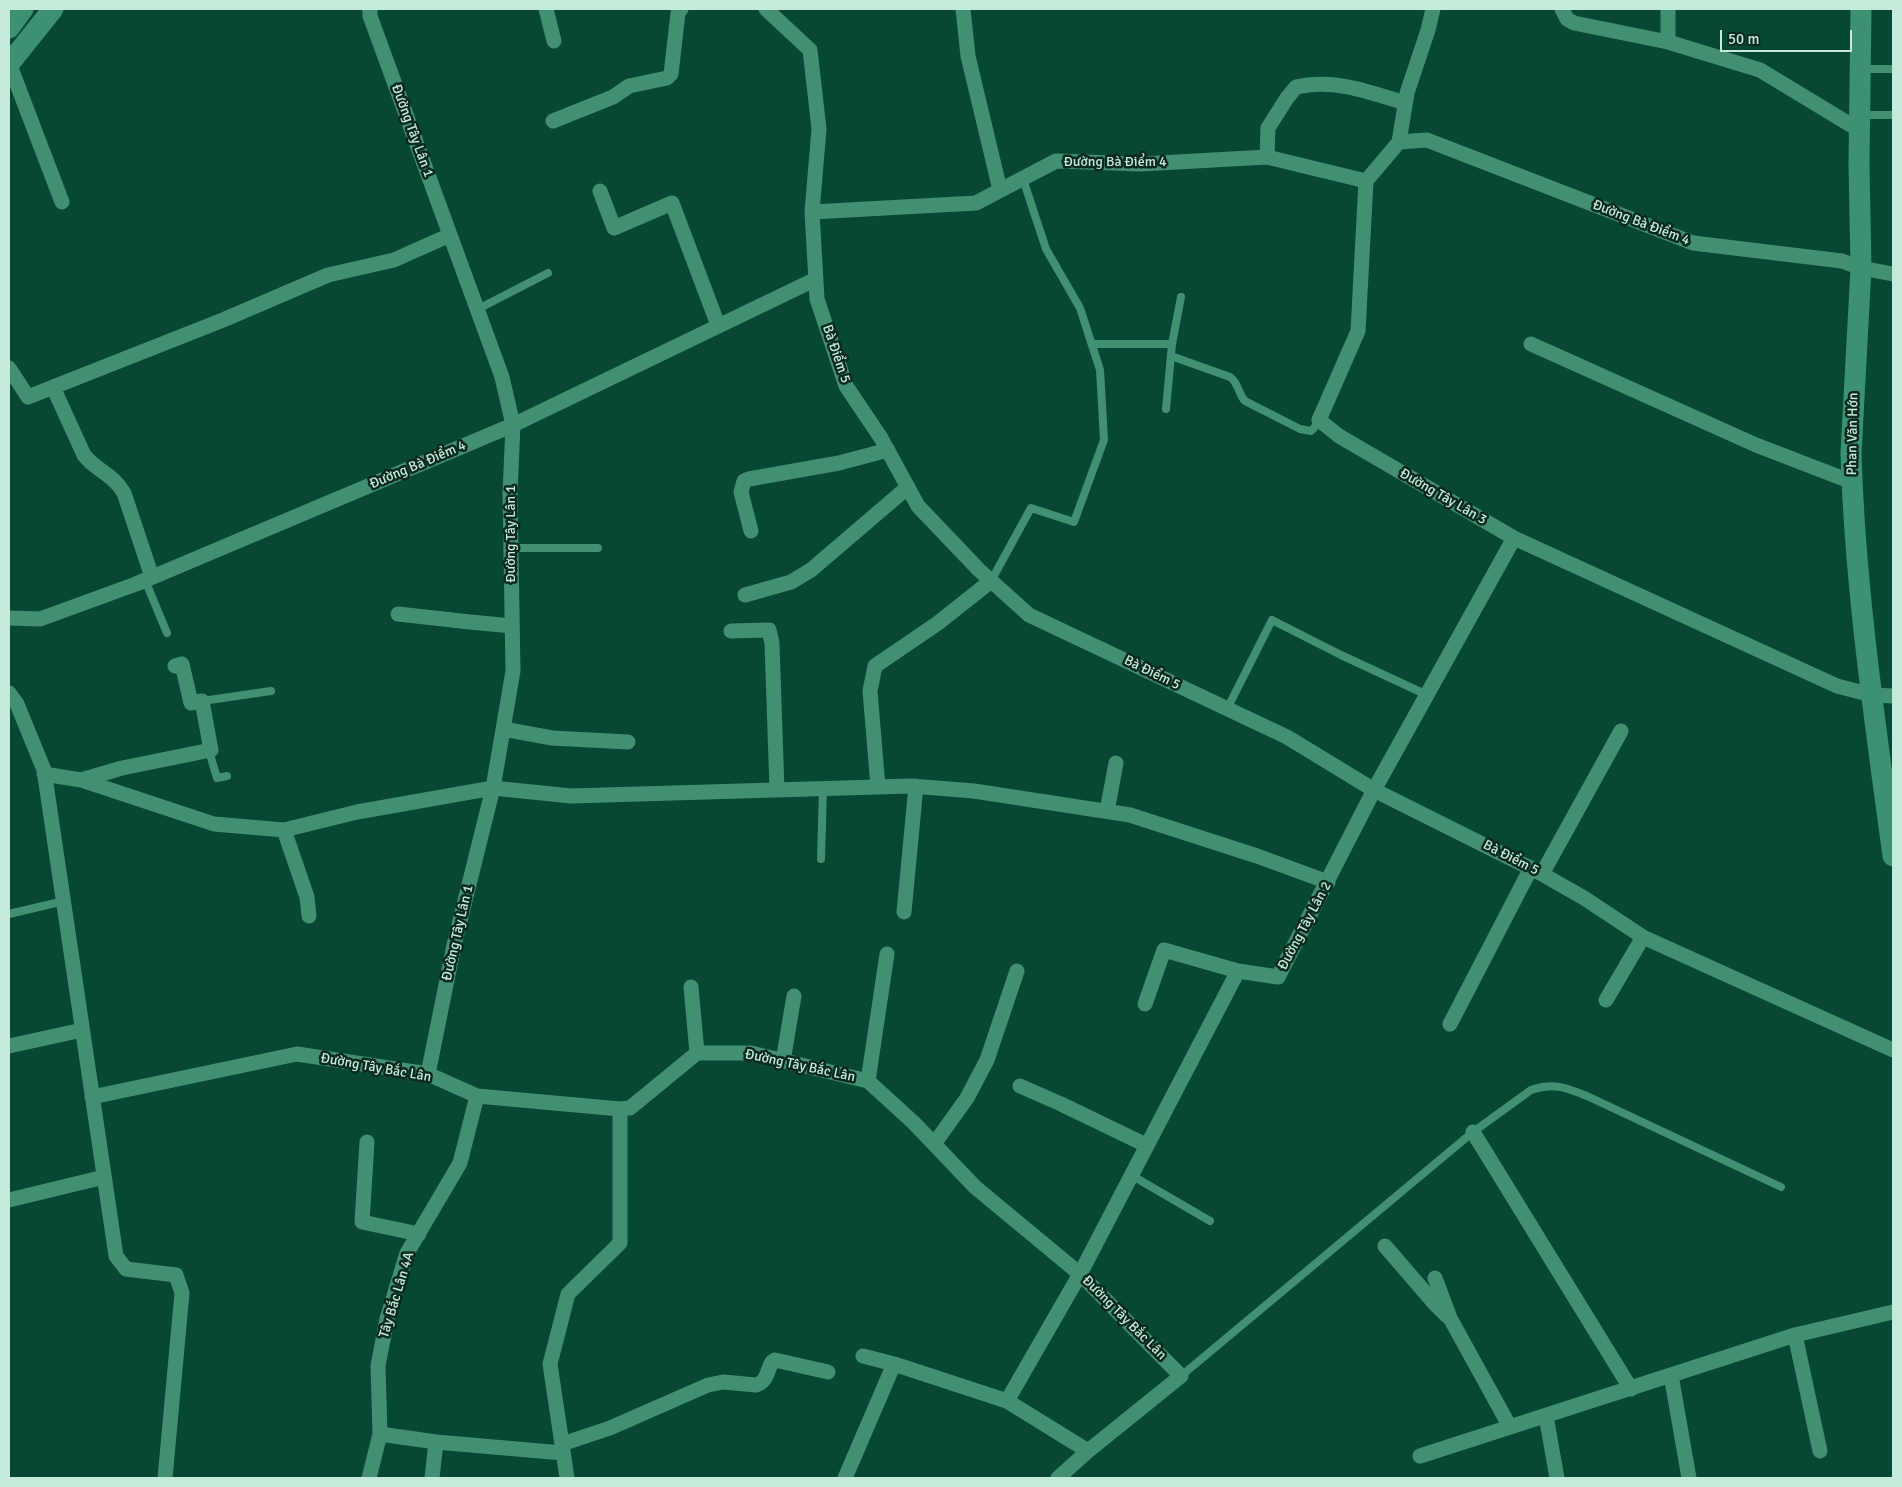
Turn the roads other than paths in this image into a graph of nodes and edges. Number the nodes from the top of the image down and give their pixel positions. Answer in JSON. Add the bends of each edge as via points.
{"nodes":[{"id":1,"x":23,"y":9,"type":"edge"},
{"id":2,"x":53,"y":9,"type":"edge"},
{"id":3,"x":370,"y":9,"type":"edge"},
{"id":4,"x":546,"y":9,"type":"edge"},
{"id":5,"x":681,"y":9,"type":"edge"},
{"id":6,"x":766,"y":9,"type":"edge"},
{"id":7,"x":963,"y":9,"type":"edge"},
{"id":8,"x":1433,"y":9,"type":"edge"},
{"id":9,"x":1562,"y":9,"type":"edge"},
{"id":10,"x":1668,"y":9,"type":"edge"},
{"id":11,"x":1861,"y":9,"type":"edge"},
{"id":12,"x":9,"y":28,"type":"edge"},
{"id":13,"x":554,"y":41,"type":"dead end"},
{"id":14,"x":1668,"y":42,"type":"junction"},
{"id":15,"x":9,"y":64,"type":"edge"},
{"id":16,"x":1859,"y":69,"type":"junction"},
{"id":17,"x":1893,"y":70,"type":"edge"},
{"id":18,"x":1405,"y":103,"type":"junction"},
{"id":19,"x":1893,"y":115,"type":"edge"},
{"id":20,"x":553,"y":121,"type":"dead end"},
{"id":21,"x":1859,"y":123,"type":"junction"},
{"id":22,"x":1399,"y":142,"type":"junction"},
{"id":23,"x":1267,"y":157,"type":"junction"},
{"id":24,"x":1022,"y":179,"type":"junction"},
{"id":25,"x":1366,"y":181,"type":"junction"},
{"id":26,"x":1000,"y":190,"type":"junction"},
{"id":27,"x":600,"y":191,"type":"dead end"},
{"id":28,"x":62,"y":202,"type":"dead end"},
{"id":29,"x":812,"y":212,"type":"junction"},
{"id":30,"x":450,"y":235,"type":"junction"},
{"id":31,"x":1862,"y":268,"type":"junction"},
{"id":32,"x":548,"y":274,"type":"dead end"},
{"id":33,"x":1893,"y":274,"type":"edge"},
{"id":34,"x":816,"y":279,"type":"junction"},
{"id":35,"x":1181,"y":297,"type":"dead end"},
{"id":36,"x":478,"y":310,"type":"junction"},
{"id":37,"x":718,"y":325,"type":"junction"},
{"id":38,"x":1092,"y":344,"type":"junction"},
{"id":39,"x":1172,"y":344,"type":"junction"},
{"id":40,"x":1531,"y":344,"type":"dead end"},
{"id":41,"x":1171,"y":356,"type":"junction"},
{"id":42,"x":9,"y":368,"type":"edge"},
{"id":43,"x":53,"y":387,"type":"junction"},
{"id":44,"x":1166,"y":409,"type":"dead end"},
{"id":45,"x":1319,"y":420,"type":"junction"},
{"id":46,"x":513,"y":425,"type":"junction"},
{"id":47,"x":888,"y":450,"type":"junction"},
{"id":48,"x":1852,"y":482,"type":"junction"},
{"id":49,"x":908,"y":487,"type":"junction"},
{"id":50,"x":750,"y":531,"type":"dead end"},
{"id":51,"x":1514,"y":538,"type":"junction"},
{"id":52,"x":511,"y":548,"type":"junction"},
{"id":53,"x":598,"y":548,"type":"dead end"},
{"id":54,"x":149,"y":579,"type":"junction"},
{"id":55,"x":991,"y":581,"type":"junction"},
{"id":56,"x":746,"y":595,"type":"dead end"},
{"id":57,"x":398,"y":614,"type":"dead end"},
{"id":58,"x":9,"y":618,"type":"edge"},
{"id":59,"x":512,"y":626,"type":"junction"},
{"id":60,"x":731,"y":632,"type":"dead end"},
{"id":61,"x":167,"y":633,"type":"dead end"},
{"id":62,"x":175,"y":666,"type":"dead end"},
{"id":63,"x":271,"y":691,"type":"dead end"},
{"id":64,"x":9,"y":693,"type":"edge"},
{"id":65,"x":1427,"y":695,"type":"junction"},
{"id":66,"x":1872,"y":695,"type":"junction"},
{"id":67,"x":1893,"y":696,"type":"edge"},
{"id":68,"x":202,"y":701,"type":"junction"},
{"id":69,"x":1227,"y":709,"type":"junction"},
{"id":70,"x":503,"y":729,"type":"junction"},
{"id":71,"x":1621,"y":731,"type":"dead end"},
{"id":72,"x":628,"y":742,"type":"dead end"},
{"id":73,"x":209,"y":751,"type":"junction"},
{"id":74,"x":1116,"y":763,"type":"dead end"},
{"id":75,"x":44,"y":774,"type":"junction"},
{"id":76,"x":227,"y":776,"type":"dead end"},
{"id":77,"x":82,"y":780,"type":"junction"},
{"id":78,"x":916,"y":786,"type":"junction"},
{"id":79,"x":878,"y":787,"type":"junction"},
{"id":80,"x":493,"y":788,"type":"junction"},
{"id":81,"x":823,"y":788,"type":"junction"},
{"id":82,"x":777,"y":790,"type":"junction"},
{"id":83,"x":1374,"y":790,"type":"junction"},
{"id":84,"x":1106,"y":811,"type":"junction"},
{"id":85,"x":284,"y":830,"type":"junction"},
{"id":86,"x":1893,"y":856,"type":"edge"},
{"id":87,"x":821,"y":859,"type":"dead end"},
{"id":88,"x":1537,"y":871,"type":"junction"},
{"id":89,"x":1328,"y":882,"type":"junction"},
{"id":90,"x":64,"y":901,"type":"junction"},
{"id":91,"x":904,"y":912,"type":"dead end"},
{"id":92,"x":9,"y":914,"type":"edge"},
{"id":93,"x":310,"y":916,"type":"dead end"},
{"id":94,"x":1643,"y":937,"type":"junction"},
{"id":95,"x":887,"y":954,"type":"dead end"},
{"id":96,"x":1017,"y":971,"type":"dead end"},
{"id":97,"x":1238,"y":971,"type":"junction"},
{"id":98,"x":691,"y":987,"type":"dead end"},
{"id":99,"x":794,"y":996,"type":"dead end"},
{"id":100,"x":1606,"y":1000,"type":"dead end"},
{"id":101,"x":1145,"y":1004,"type":"dead end"},
{"id":102,"x":1450,"y":1024,"type":"dead end"},
{"id":103,"x":82,"y":1030,"type":"junction"},
{"id":104,"x":9,"y":1046,"type":"edge"},
{"id":105,"x":1893,"y":1050,"type":"edge"},
{"id":106,"x":696,"y":1053,"type":"junction"},
{"id":107,"x":783,"y":1060,"type":"junction"},
{"id":108,"x":428,"y":1074,"type":"junction"},
{"id":109,"x":868,"y":1081,"type":"junction"},
{"id":110,"x":1020,"y":1086,"type":"dead end"},
{"id":111,"x":477,"y":1096,"type":"junction"},
{"id":112,"x":92,"y":1098,"type":"junction"},
{"id":113,"x":620,"y":1109,"type":"junction"},
{"id":114,"x":1473,"y":1132,"type":"junction"},
{"id":115,"x":367,"y":1142,"type":"dead end"},
{"id":116,"x":934,"y":1144,"type":"junction"},
{"id":117,"x":1146,"y":1145,"type":"junction"},
{"id":118,"x":1130,"y":1175,"type":"junction"},
{"id":119,"x":104,"y":1177,"type":"junction"},
{"id":120,"x":1781,"y":1187,"type":"dead end"},
{"id":121,"x":9,"y":1200,"type":"edge"},
{"id":122,"x":1210,"y":1221,"type":"dead end"},
{"id":123,"x":419,"y":1234,"type":"junction"},
{"id":124,"x":1385,"y":1246,"type":"dead end"},
{"id":125,"x":1080,"y":1274,"type":"junction"},
{"id":126,"x":1436,"y":1278,"type":"dead end"},
{"id":127,"x":1893,"y":1312,"type":"edge"},
{"id":128,"x":1450,"y":1318,"type":"junction"},
{"id":129,"x":1795,"y":1335,"type":"junction"},
{"id":130,"x":864,"y":1356,"type":"dead end"},
{"id":131,"x":894,"y":1364,"type":"junction"},
{"id":132,"x":828,"y":1372,"type":"dead end"},
{"id":133,"x":1671,"y":1375,"type":"junction"},
{"id":134,"x":1181,"y":1376,"type":"junction"},
{"id":135,"x":1630,"y":1388,"type":"junction"},
{"id":136,"x":1007,"y":1401,"type":"junction"},
{"id":137,"x":1546,"y":1416,"type":"junction"},
{"id":138,"x":1510,"y":1427,"type":"junction"},
{"id":139,"x":380,"y":1434,"type":"junction"},
{"id":140,"x":436,"y":1442,"type":"junction"},
{"id":141,"x":563,"y":1449,"type":"junction"},
{"id":142,"x":1088,"y":1451,"type":"junction"},
{"id":143,"x":1820,"y":1451,"type":"dead end"},
{"id":144,"x":1420,"y":1456,"type":"dead end"},
{"id":145,"x":165,"y":1478,"type":"edge"},
{"id":146,"x":369,"y":1478,"type":"edge"},
{"id":147,"x":432,"y":1478,"type":"edge"},
{"id":148,"x":567,"y":1478,"type":"edge"},
{"id":149,"x":845,"y":1478,"type":"edge"},
{"id":150,"x":1058,"y":1478,"type":"edge"},
{"id":151,"x":1557,"y":1478,"type":"edge"},
{"id":152,"x":1689,"y":1478,"type":"edge"}],
"edges":[{"from":1,"to":12,"type":"main road"},
{"from":2,"to":15,"type":"main road"},
{"from":3,"to":30,"type":"street","name":"Đường Tây Lân 1"},
{"from":4,"to":13,"type":"street"},
{"from":5,"to":20,"type":"street","via":[[671,74],[667,78],[629,86],[612,97]]},
{"from":6,"to":29,"type":"street","name":"Bà Điểm 5","via":[[810,50],[819,129]]},
{"from":7,"to":26,"type":"street","via":[[968,56]]},
{"from":8,"to":18,"type":"street"},
{"from":9,"to":14,"type":"street","via":[[1567,19],[1574,22]]},
{"from":10,"to":14,"type":"street"},
{"from":11,"to":16,"type":"main road","name":"Phan Văn Hớn"},
{"from":14,"to":21,"type":"street","via":[[1760,70]]},
{"from":15,"to":28,"type":"street"},
{"from":16,"to":17,"type":"lane"},
{"from":16,"to":21,"type":"main road","name":"Phan Văn Hớn"},
{"from":18,"to":22,"type":"street"},
{"from":18,"to":23,"type":"street","via":[[1338,85],[1296,88],[1268,128]]},
{"from":19,"to":21,"type":"lane"},
{"from":21,"to":31,"type":"main road","name":"Phan Văn Hớn"},
{"from":22,"to":25,"type":"street"},
{"from":22,"to":31,"type":"street","name":"Đường Bà Điểm 4","via":[[1427,140],[1693,243],[1842,262]]},
{"from":23,"to":24,"type":"street","name":"Đường Bà Điểm 4","via":[[1140,164],[1056,161]]},
{"from":23,"to":25,"type":"street","name":"Đường Bà Điểm 4"},
{"from":24,"to":26,"type":"street","name":"Đường Bà Điểm 4"},
{"from":24,"to":38,"type":"lane","via":[[1046,249],[1080,308]]},
{"from":25,"to":45,"type":"street","via":[[1358,330]]},
{"from":26,"to":29,"type":"street","name":"Đường Bà Điểm 4","via":[[976,203]]},
{"from":27,"to":37,"type":"street","via":[[614,228],[672,203]]},
{"from":29,"to":34,"type":"street","name":"Bà Điểm 5"},
{"from":30,"to":36,"type":"street","name":"Đường Tây Lân 1"},
{"from":30,"to":43,"type":"street","via":[[394,260],[328,275]]},
{"from":31,"to":33,"type":"street","name":"Đường Bà Điểm 4"},
{"from":31,"to":48,"type":"main road","name":"Phan Văn Hớn"},
{"from":32,"to":36,"type":"lane"},
{"from":34,"to":37,"type":"street","name":"Đường Bà Điểm 4"},
{"from":34,"to":47,"type":"street","name":"Bà Điểm 5","via":[[817,299],[846,386]]},
{"from":35,"to":39,"type":"lane"},
{"from":36,"to":46,"type":"street","name":"Đường Tây Lân 1","via":[[502,377]]},
{"from":37,"to":46,"type":"street","name":"Đường Bà Điểm 4"},
{"from":38,"to":39,"type":"lane"},
{"from":38,"to":55,"type":"lane","via":[[1100,370],[1104,440],[1074,522],[1031,508]]},
{"from":39,"to":41,"type":"lane"},
{"from":40,"to":48,"type":"street","via":[[1756,446]]},
{"from":41,"to":44,"type":"lane"},
{"from":41,"to":45,"type":"lane","via":[[1230,377],[1235,380],[1245,401],[1300,429],[1310,431]]},
{"from":42,"to":43,"type":"street","via":[[28,397]]},
{"from":43,"to":54,"type":"street","via":[[84,455],[115,481],[124,493]]},
{"from":45,"to":51,"type":"street","name":"Đường Tây Lân 3","via":[[1339,436]]},
{"from":46,"to":52,"type":"street","name":"Đường Tây Lân 1"},
{"from":46,"to":54,"type":"street","name":"Đường Bà Điểm 4"},
{"from":47,"to":49,"type":"street","name":"Bà Điểm 5"},
{"from":47,"to":50,"type":"street","via":[[744,481],[741,492]]},
{"from":48,"to":66,"type":"main road","name":"Phan Văn Hớn","via":[[1857,574]]},
{"from":49,"to":55,"type":"street","name":"Bà Điểm 5","via":[[918,506]]},
{"from":49,"to":56,"type":"street","via":[[811,570],[791,582]]},
{"from":51,"to":65,"type":"street","name":"Đường Tây Lân 2"},
{"from":51,"to":66,"type":"street","name":"Đường Tây Lân 3","via":[[1837,686]]},
{"from":52,"to":53,"type":"lane"},
{"from":52,"to":59,"type":"street","name":"Đường Tây Lân 1"},
{"from":54,"to":58,"type":"street","name":"Đường Bà Điểm 4","via":[[40,619]]},
{"from":54,"to":61,"type":"lane"},
{"from":55,"to":69,"type":"street","name":"Bà Điểm 5","via":[[1029,615]]},
{"from":55,"to":79,"type":"street","via":[[938,623],[875,666],[870,691]]},
{"from":57,"to":59,"type":"street"},
{"from":59,"to":70,"type":"street","name":"Đường Tây Lân 1","via":[[513,671]]},
{"from":60,"to":82,"type":"street","via":[[769,630]]},
{"from":62,"to":68,"type":"street","via":[[182,664],[191,703]]},
{"from":63,"to":68,"type":"lane"},
{"from":64,"to":75,"type":"street","via":[[17,704]]},
{"from":65,"to":69,"type":"lane","via":[[1272,620]]},
{"from":65,"to":83,"type":"street","name":"Đường Tây Lân 2"},
{"from":66,"to":67,"type":"street","name":"Đường Tây Lân 3"},
{"from":66,"to":86,"type":"main road","name":"Phan Văn Hớn"},
{"from":68,"to":73,"type":"street","via":[[212,750]]},
{"from":69,"to":83,"type":"street","name":"Bà Điểm 5","via":[[1286,738]]},
{"from":70,"to":72,"type":"street","via":[[552,738]]},
{"from":70,"to":80,"type":"street","name":"Đường Tây Lân 1"},
{"from":71,"to":88,"type":"street"},
{"from":73,"to":76,"type":"lane","via":[[217,778]]},
{"from":73,"to":77,"type":"street","via":[[122,768]]},
{"from":74,"to":84,"type":"street"},
{"from":75,"to":77,"type":"street"},
{"from":75,"to":90,"type":"street"},
{"from":77,"to":85,"type":"street","via":[[214,824]]},
{"from":78,"to":79,"type":"street"},
{"from":78,"to":84,"type":"street","via":[[974,791]]},
{"from":78,"to":91,"type":"street"},
{"from":79,"to":81,"type":"street"},
{"from":80,"to":82,"type":"street","via":[[572,796]]},
{"from":80,"to":85,"type":"street","via":[[357,812]]},
{"from":80,"to":108,"type":"street","name":"Đường Tây Lân 1","via":[[454,945]]},
{"from":81,"to":82,"type":"street"},
{"from":81,"to":87,"type":"lane"},
{"from":83,"to":88,"type":"street","name":"Bà Điểm 5"},
{"from":83,"to":89,"type":"street","name":"Đường Tây Lân 2"},
{"from":84,"to":89,"type":"street","via":[[1139,818]]},
{"from":85,"to":93,"type":"street","via":[[307,897]]},
{"from":88,"to":94,"type":"street","name":"Bà Điểm 5"},
{"from":88,"to":102,"type":"street"},
{"from":89,"to":97,"type":"street","name":"Đường Tây Lân 2","via":[[1278,977]]},
{"from":90,"to":92,"type":"lane"},
{"from":90,"to":103,"type":"street"},
{"from":94,"to":100,"type":"street"},
{"from":94,"to":105,"type":"street","name":"Bà Điểm 5"},
{"from":95,"to":109,"type":"street"},
{"from":96,"to":116,"type":"street","via":[[987,1060],[967,1098]]},
{"from":97,"to":101,"type":"street","via":[[1164,950]]},
{"from":97,"to":117,"type":"street"},
{"from":98,"to":106,"type":"street"},
{"from":99,"to":107,"type":"street"},
{"from":103,"to":104,"type":"street"},
{"from":103,"to":112,"type":"street"},
{"from":106,"to":107,"type":"street","name":"Đường Tây Bắc Lân","via":[[751,1053]]},
{"from":106,"to":113,"type":"street","via":[[630,1108]]},
{"from":107,"to":109,"type":"street","name":"Đường Tây Bắc Lân"},
{"from":108,"to":111,"type":"street","name":"Đường Tây Bắc Lân"},
{"from":108,"to":112,"type":"street","name":"Đường Tây Bắc Lân","via":[[297,1054]]},
{"from":109,"to":116,"type":"street","name":"Đường Tây Bắc Lân"},
{"from":110,"to":117,"type":"street"},
{"from":111,"to":113,"type":"street","name":"Đường Tây Bắc Lân"},
{"from":111,"to":123,"type":"street","name":"Tây Bắc Lân 4A","via":[[460,1163]]},
{"from":112,"to":119,"type":"street"},
{"from":113,"to":141,"type":"street","via":[[620,1243],[568,1294],[550,1364]]},
{"from":114,"to":120,"type":"lane","via":[[1531,1090],[1552,1085],[1587,1096]]},
{"from":114,"to":134,"type":"lane"},
{"from":114,"to":135,"type":"street"},
{"from":115,"to":123,"type":"street","via":[[362,1222]]},
{"from":116,"to":125,"type":"street","name":"Đường Tây Bắc Lân","via":[[974,1187]]},
{"from":117,"to":118,"type":"street"},
{"from":118,"to":122,"type":"lane"},
{"from":118,"to":125,"type":"street"},
{"from":119,"to":121,"type":"street"},
{"from":119,"to":145,"type":"street","via":[[116,1256],[126,1269],[176,1275],[182,1293]]},
{"from":123,"to":139,"type":"street","name":"Tây Bắc Lân 4A","via":[[407,1253],[387,1318],[378,1366]]},
{"from":124,"to":128,"type":"street"},
{"from":125,"to":134,"type":"street","name":"Đường Tây Bắc Lân"},
{"from":125,"to":136,"type":"street"},
{"from":126,"to":128,"type":"street"},
{"from":127,"to":129,"type":"street"},
{"from":128,"to":138,"type":"street"},
{"from":129,"to":133,"type":"street"},
{"from":129,"to":143,"type":"street"},
{"from":130,"to":131,"type":"street"},
{"from":131,"to":136,"type":"street"},
{"from":131,"to":149,"type":"street"},
{"from":132,"to":141,"type":"street","via":[[775,1360],[761,1384],[723,1382],[708,1385]]},
{"from":133,"to":135,"type":"street"},
{"from":133,"to":152,"type":"street"},
{"from":134,"to":142,"type":"street"},
{"from":135,"to":137,"type":"street"},
{"from":136,"to":142,"type":"street"},
{"from":137,"to":138,"type":"street"},
{"from":137,"to":151,"type":"street"},
{"from":138,"to":144,"type":"street"},
{"from":139,"to":140,"type":"street"},
{"from":139,"to":146,"type":"street","name":"Tây Bắc Lân 4A"},
{"from":140,"to":141,"type":"street"},
{"from":140,"to":147,"type":"street"},
{"from":141,"to":148,"type":"street"},
{"from":142,"to":150,"type":"street"}]}
